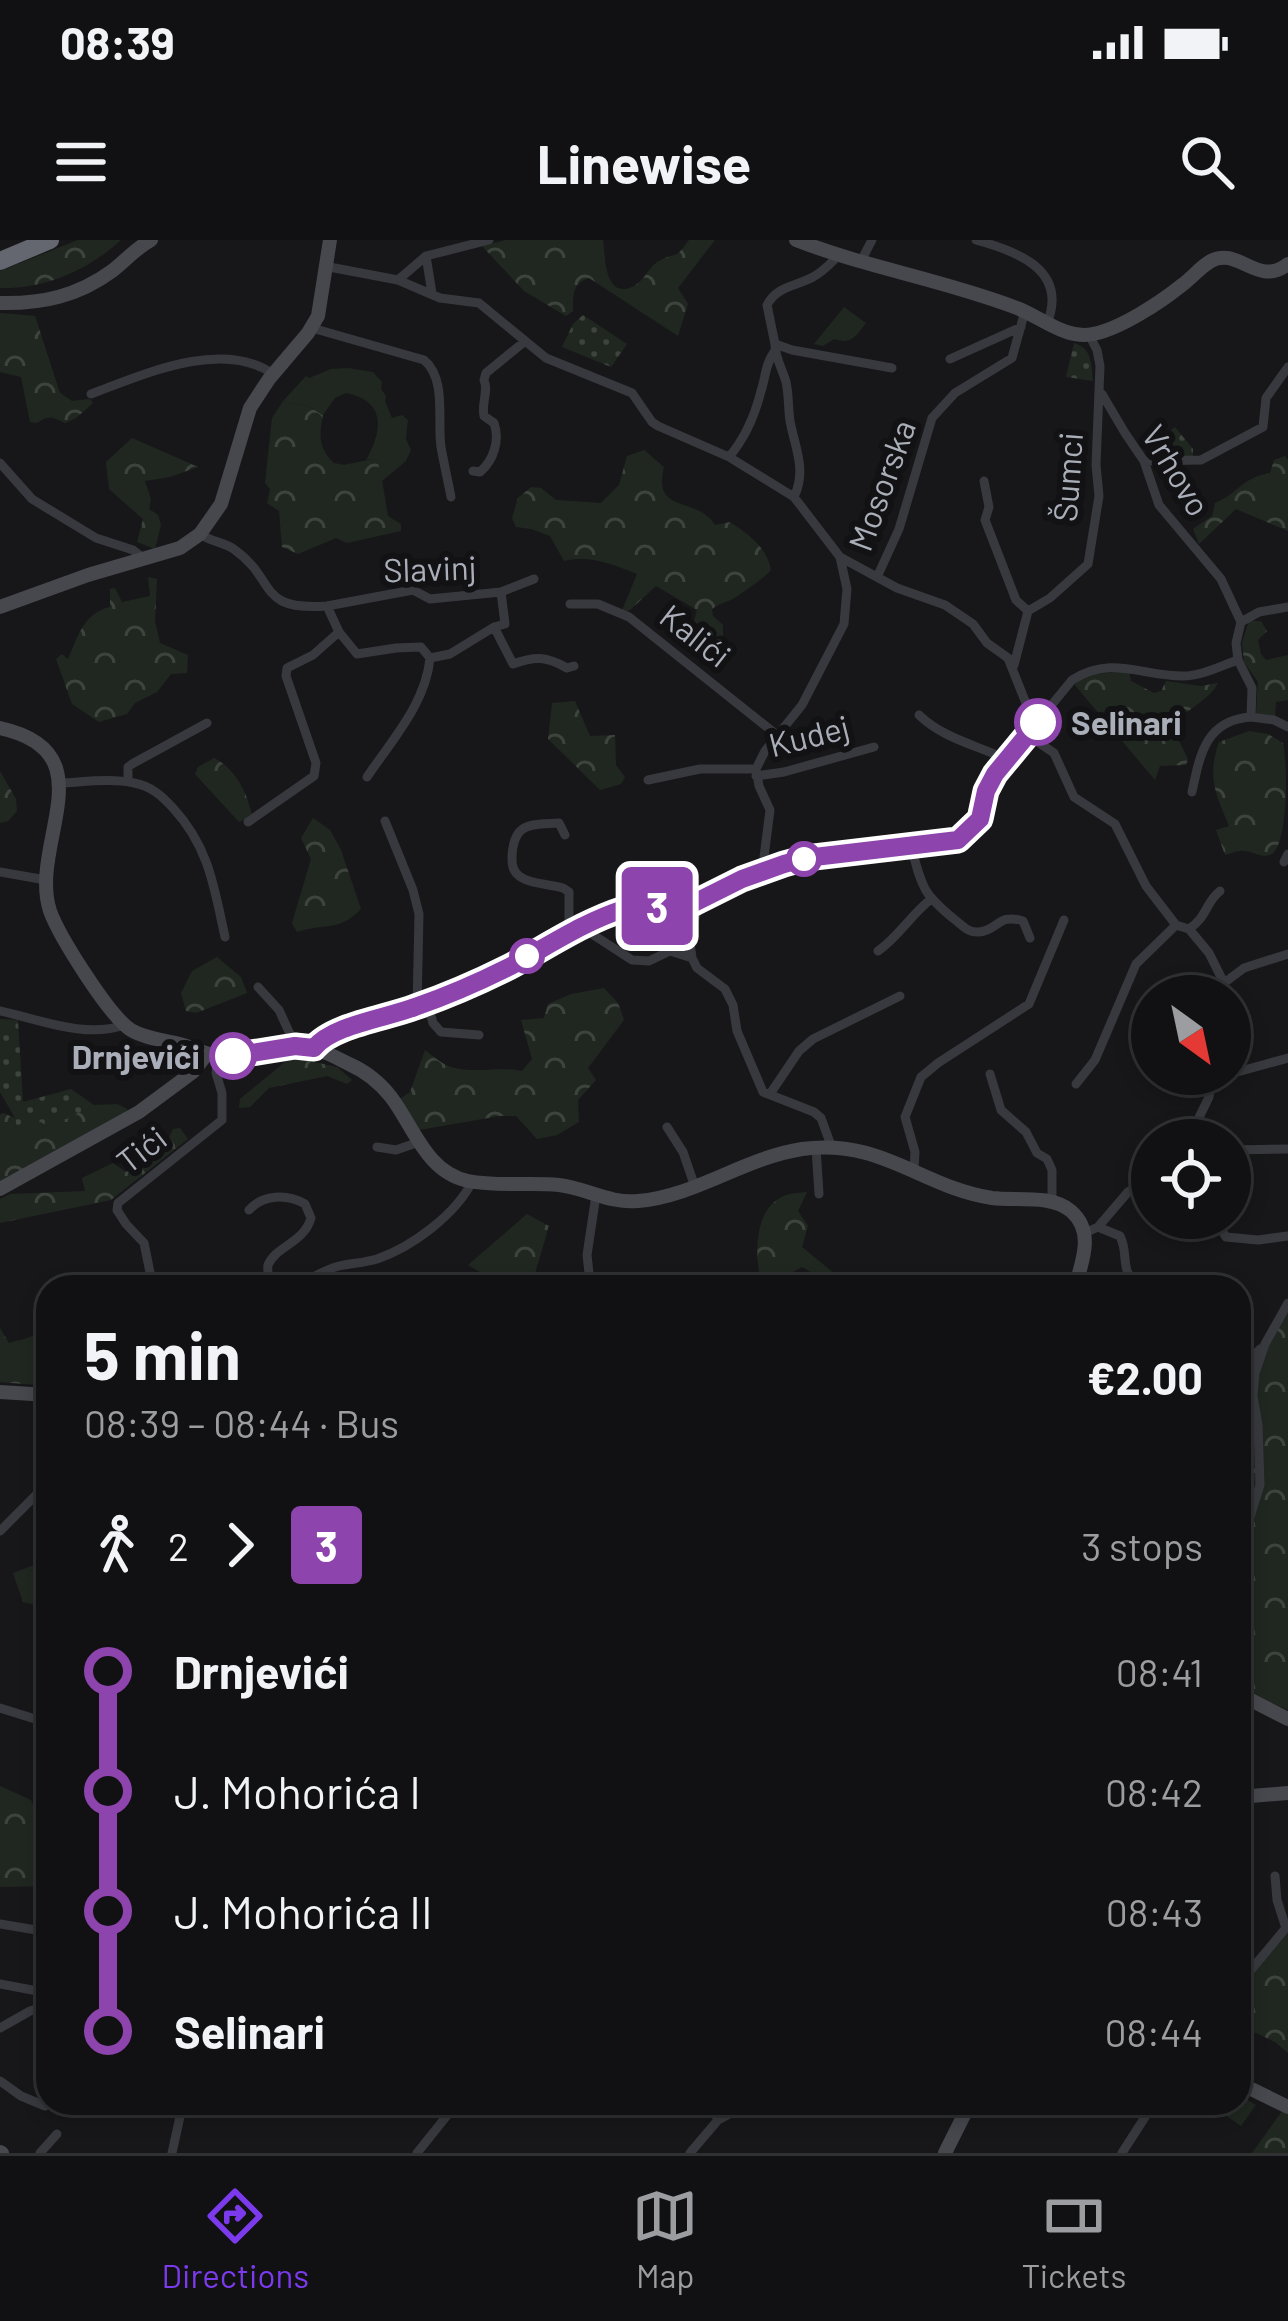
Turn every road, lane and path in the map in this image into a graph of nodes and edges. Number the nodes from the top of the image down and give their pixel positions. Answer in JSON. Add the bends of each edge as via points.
{"nodes":[{"id":1,"x":50,"y":240,"type":"edge"},
{"id":2,"x":330,"y":240,"type":"edge"},
{"id":3,"x":489,"y":240,"type":"edge"},
{"id":4,"x":796,"y":240,"type":"edge"},
{"id":5,"x":872,"y":240,"type":"edge"},
{"id":6,"x":976,"y":240,"type":"edge"},
{"id":7,"x":146,"y":242,"type":"edge"},
{"id":8,"x":426,"y":256,"type":"junction"},
{"id":9,"x":838,"y":256,"type":"junction"},
{"id":10,"x":0,"y":261,"type":"edge"},
{"id":11,"x":860,"y":262,"type":"junction"},
{"id":12,"x":324,"y":266,"type":"junction"},
{"id":13,"x":1286,"y":269,"type":"edge"},
{"id":14,"x":398,"y":280,"type":"junction"},
{"id":15,"x":432,"y":293,"type":"junction"},
{"id":16,"x":0,"y":303,"type":"edge"},
{"id":17,"x":1023,"y":319,"type":"junction"},
{"id":18,"x":1048,"y":321,"type":"junction"},
{"id":19,"x":312,"y":328,"type":"junction"},
{"id":20,"x":1089,"y":335,"type":"junction"},
{"id":21,"x":524,"y":342,"type":"junction"},
{"id":22,"x":775,"y":348,"type":"junction"},
{"id":23,"x":950,"y":359,"type":"dead end"},
{"id":24,"x":1288,"y":367,"type":"edge"},
{"id":25,"x":892,"y":368,"type":"dead end"},
{"id":26,"x":273,"y":374,"type":"junction"},
{"id":27,"x":1100,"y":389,"type":"junction"},
{"id":28,"x":91,"y":394,"type":"dead end"},
{"id":29,"x":729,"y":457,"type":"junction"},
{"id":30,"x":1144,"y":460,"type":"junction"},
{"id":31,"x":0,"y":464,"type":"edge"},
{"id":32,"x":472,"y":471,"type":"dead end"},
{"id":33,"x":984,"y":481,"type":"dead end"},
{"id":34,"x":451,"y":497,"type":"dead end"},
{"id":35,"x":794,"y":497,"type":"junction"},
{"id":36,"x":200,"y":534,"type":"junction"},
{"id":37,"x":840,"y":557,"type":"junction"},
{"id":38,"x":143,"y":558,"type":"junction"},
{"id":39,"x":878,"y":575,"type":"junction"},
{"id":40,"x":533,"y":579,"type":"dead end"},
{"id":41,"x":501,"y":592,"type":"junction"},
{"id":42,"x":570,"y":604,"type":"dead end"},
{"id":43,"x":327,"y":606,"type":"junction"},
{"id":44,"x":0,"y":607,"type":"edge"},
{"id":45,"x":1288,"y":607,"type":"edge"},
{"id":46,"x":1028,"y":611,"type":"junction"},
{"id":47,"x":1241,"y":622,"type":"junction"},
{"id":48,"x":494,"y":627,"type":"junction"},
{"id":49,"x":339,"y":632,"type":"junction"},
{"id":50,"x":430,"y":658,"type":"junction"},
{"id":51,"x":1238,"y":660,"type":"junction"},
{"id":52,"x":1011,"y":662,"type":"junction"},
{"id":53,"x":574,"y":666,"type":"dead end"},
{"id":54,"x":919,"y":715,"type":"dead end"},
{"id":55,"x":1251,"y":717,"type":"junction"},
{"id":56,"x":207,"y":723,"type":"dead end"},
{"id":57,"x":1288,"y":727,"type":"edge"},
{"id":58,"x":0,"y":728,"type":"edge"},
{"id":59,"x":1032,"y":731,"type":"junction"},
{"id":60,"x":777,"y":735,"type":"junction"},
{"id":61,"x":874,"y":747,"type":"dead end"},
{"id":62,"x":1008,"y":760,"type":"junction"},
{"id":63,"x":756,"y":772,"type":"junction"},
{"id":64,"x":367,"y":776,"type":"dead end"},
{"id":65,"x":648,"y":780,"type":"dead end"},
{"id":66,"x":128,"y":782,"type":"junction"},
{"id":67,"x":59,"y":783,"type":"junction"},
{"id":68,"x":1192,"y":792,"type":"dead end"},
{"id":69,"x":385,"y":820,"type":"dead end"},
{"id":70,"x":248,"y":822,"type":"dead end"},
{"id":71,"x":565,"y":835,"type":"dead end"},
{"id":72,"x":911,"y":846,"type":"junction"},
{"id":73,"x":765,"y":869,"type":"junction"},
{"id":74,"x":0,"y":872,"type":"edge"},
{"id":75,"x":46,"y":880,"type":"junction"},
{"id":76,"x":1220,"y":891,"type":"dead end"},
{"id":77,"x":930,"y":900,"type":"junction"},
{"id":78,"x":701,"y":901,"type":"junction"},
{"id":79,"x":1064,"y":920,"type":"dead end"},
{"id":80,"x":1176,"y":925,"type":"junction"},
{"id":81,"x":580,"y":927,"type":"junction"},
{"id":82,"x":1189,"y":929,"type":"junction"},
{"id":83,"x":569,"y":932,"type":"junction"},
{"id":84,"x":225,"y":937,"type":"dead end"},
{"id":85,"x":1030,"y":938,"type":"dead end"},
{"id":86,"x":878,"y":951,"type":"dead end"},
{"id":87,"x":1288,"y":954,"type":"edge"},
{"id":88,"x":692,"y":958,"type":"junction"},
{"id":89,"x":1220,"y":975,"type":"edge"},
{"id":90,"x":1234,"y":975,"type":"edge"},
{"id":91,"x":258,"y":987,"type":"dead end"},
{"id":92,"x":900,"y":996,"type":"dead end"},
{"id":93,"x":422,"y":1005,"type":"junction"},
{"id":94,"x":0,"y":1011,"type":"edge"},
{"id":95,"x":124,"y":1025,"type":"junction"},
{"id":96,"x":478,"y":1035,"type":"dead end"},
{"id":97,"x":295,"y":1046,"type":"junction"},
{"id":98,"x":314,"y":1048,"type":"junction"},
{"id":99,"x":1288,"y":1058,"type":"edge"},
{"id":100,"x":214,"y":1060,"type":"junction"},
{"id":101,"x":1251,"y":1068,"type":"edge"},
{"id":102,"x":990,"y":1074,"type":"dead end"},
{"id":103,"x":1076,"y":1084,"type":"dead end"},
{"id":104,"x":770,"y":1094,"type":"junction"},
{"id":105,"x":667,"y":1127,"type":"dead end"},
{"id":106,"x":419,"y":1142,"type":"junction"},
{"id":107,"x":377,"y":1147,"type":"dead end"},
{"id":108,"x":824,"y":1148,"type":"junction"},
{"id":109,"x":1288,"y":1149,"type":"edge"},
{"id":110,"x":1251,"y":1150,"type":"edge"},
{"id":111,"x":914,"y":1170,"type":"junction"},
{"id":112,"x":472,"y":1182,"type":"junction"},
{"id":113,"x":695,"y":1187,"type":"junction"},
{"id":114,"x":0,"y":1189,"type":"edge"},
{"id":115,"x":1131,"y":1190,"type":"edge"},
{"id":116,"x":596,"y":1195,"type":"junction"},
{"id":117,"x":819,"y":1195,"type":"dead end"},
{"id":118,"x":1052,"y":1202,"type":"junction"},
{"id":119,"x":249,"y":1210,"type":"dead end"},
{"id":120,"x":1091,"y":1230,"type":"junction"},
{"id":121,"x":1288,"y":1236,"type":"edge"},
{"id":122,"x":1247,"y":1239,"type":"edge"},
{"id":123,"x":151,"y":1275,"type":"edge"},
{"id":124,"x":268,"y":1275,"type":"edge"},
{"id":125,"x":316,"y":1275,"type":"edge"},
{"id":126,"x":588,"y":1275,"type":"edge"},
{"id":127,"x":1078,"y":1275,"type":"edge"},
{"id":128,"x":1129,"y":1275,"type":"edge"},
{"id":129,"x":1288,"y":1303,"type":"edge"},
{"id":130,"x":1265,"y":1344,"type":"junction"},
{"id":131,"x":1251,"y":1359,"type":"edge"},
{"id":132,"x":0,"y":1392,"type":"edge"},
{"id":133,"x":36,"y":1394,"type":"edge"},
{"id":134,"x":36,"y":1495,"type":"edge"},
{"id":135,"x":1251,"y":1514,"type":"edge"},
{"id":136,"x":0,"y":1531,"type":"edge"},
{"id":137,"x":1251,"y":1700,"type":"edge"},
{"id":138,"x":0,"y":1708,"type":"edge"},
{"id":139,"x":1288,"y":1719,"type":"edge"},
{"id":140,"x":36,"y":1720,"type":"edge"},
{"id":141,"x":1288,"y":1792,"type":"edge"},
{"id":142,"x":1251,"y":1796,"type":"edge"},
{"id":143,"x":1275,"y":1876,"type":"dead end"},
{"id":144,"x":0,"y":1924,"type":"edge"},
{"id":145,"x":36,"y":1930,"type":"edge"},
{"id":146,"x":1251,"y":1970,"type":"edge"},
{"id":147,"x":0,"y":1984,"type":"edge"},
{"id":148,"x":36,"y":1992,"type":"edge"},
{"id":149,"x":36,"y":2009,"type":"edge"},
{"id":150,"x":0,"y":2027,"type":"edge"},
{"id":151,"x":0,"y":2081,"type":"edge"},
{"id":152,"x":1251,"y":2089,"type":"edge"},
{"id":153,"x":36,"y":2102,"type":"edge"},
{"id":154,"x":1288,"y":2107,"type":"edge"},
{"id":155,"x":180,"y":2115,"type":"edge"},
{"id":156,"x":447,"y":2115,"type":"edge"},
{"id":157,"x":715,"y":2115,"type":"edge"},
{"id":158,"x":727,"y":2115,"type":"edge"},
{"id":159,"x":965,"y":2115,"type":"edge"},
{"id":160,"x":1146,"y":2115,"type":"edge"},
{"id":161,"x":718,"y":2120,"type":"junction"},
{"id":162,"x":57,"y":2134,"type":"dead end"},
{"id":163,"x":949,"y":2152,"type":"edge"},
{"id":164,"x":40,"y":2153,"type":"edge"},
{"id":165,"x":172,"y":2153,"type":"edge"},
{"id":166,"x":417,"y":2153,"type":"edge"},
{"id":167,"x":690,"y":2153,"type":"edge"},
{"id":168,"x":1122,"y":2153,"type":"edge"}],
"edges":[{"from":1,"to":10,"type":"highway"},
{"from":2,"to":12,"type":"street"},
{"from":3,"to":8,"type":"street"},
{"from":4,"to":9,"type":"street"},
{"from":5,"to":11,"type":"street"},
{"from":6,"to":18,"type":"street","via":[[1024,256],[1040,271],[1051,293]]},
{"from":7,"to":16,"type":"street","via":[[67,296]]},
{"from":8,"to":14,"type":"street"},
{"from":8,"to":15,"type":"street"},
{"from":9,"to":11,"type":"street"},
{"from":9,"to":22,"type":"street","via":[[769,299]]},
{"from":11,"to":17,"type":"street","via":[[950,285]]},
{"from":12,"to":14,"type":"street"},
{"from":12,"to":19,"type":"street"},
{"from":13,"to":20,"type":"street","via":[[1264,272],[1217,259],[1166,297]]},
{"from":14,"to":15,"type":"street"},
{"from":15,"to":21,"type":"street","via":[[479,303]]},
{"from":17,"to":18,"type":"street"},
{"from":17,"to":23,"type":"street"},
{"from":17,"to":39,"type":"street","name":"Mosorska","via":[[1012,358],[955,393],[932,418]]},
{"from":18,"to":20,"type":"street"},
{"from":19,"to":26,"type":"street"},
{"from":19,"to":34,"type":"street","via":[[430,364]]},
{"from":20,"to":27,"type":"street","name":"Vrhovo"},
{"from":21,"to":29,"type":"street","via":[[632,393],[652,422]]},
{"from":21,"to":32,"type":"street","via":[[486,373],[484,416],[494,422],[496,444],[487,466]]},
{"from":22,"to":25,"type":"street"},
{"from":22,"to":29,"type":"street","via":[[752,418]]},
{"from":22,"to":35,"type":"street","via":[[799,451]]},
{"from":24,"to":30,"type":"street","via":[[1266,398],[1263,427],[1201,460]]},
{"from":26,"to":28,"type":"street","via":[[205,359]]},
{"from":26,"to":36,"type":"street","via":[[250,408],[221,504]]},
{"from":27,"to":30,"type":"street","name":"Vrhovo"},
{"from":27,"to":46,"type":"street","name":"Šumci","via":[[1099,496],[1088,564]]},
{"from":29,"to":35,"type":"street"},
{"from":30,"to":47,"type":"street","name":"Vrhovo","via":[[1159,506],[1221,579]]},
{"from":31,"to":38,"type":"street","via":[[32,499]]},
{"from":33,"to":46,"type":"street","via":[[985,520],[1016,601]]},
{"from":35,"to":37,"type":"street"},
{"from":36,"to":38,"type":"street"},
{"from":36,"to":43,"type":"street","via":[[238,551],[280,601]]},
{"from":37,"to":39,"type":"street"},
{"from":37,"to":60,"type":"street","via":[[844,624]]},
{"from":38,"to":44,"type":"street"},
{"from":39,"to":52,"type":"street","via":[[945,605]]},
{"from":40,"to":41,"type":"street","name":"Slavinj"},
{"from":41,"to":43,"type":"street","name":"Slavinj","via":[[430,599],[412,590]]},
{"from":41,"to":48,"type":"street","via":[[506,624]]},
{"from":42,"to":60,"type":"street","name":"Kalići","via":[[598,604],[629,617]]},
{"from":43,"to":49,"type":"street"},
{"from":45,"to":47,"type":"street"},
{"from":46,"to":52,"type":"street"},
{"from":47,"to":51,"type":"street"},
{"from":48,"to":50,"type":"street"},
{"from":48,"to":53,"type":"street","via":[[513,664],[535,657]]},
{"from":49,"to":50,"type":"street","via":[[358,655],[421,647]]},
{"from":49,"to":70,"type":"street","via":[[287,668],[314,776]]},
{"from":50,"to":64,"type":"street","via":[[417,703]]},
{"from":51,"to":55,"type":"street","via":[[1252,688]]},
{"from":51,"to":59,"type":"street","via":[[1195,675],[1087,670]]},
{"from":52,"to":59,"type":"street"},
{"from":54,"to":62,"type":"street","via":[[934,730]]},
{"from":55,"to":57,"type":"street"},
{"from":55,"to":68,"type":"street","via":[[1217,728]]},
{"from":56,"to":66,"type":"street","via":[[132,764]]},
{"from":58,"to":67,"type":"street","via":[[41,744]]},
{"from":59,"to":62,"type":"street"},
{"from":59,"to":80,"type":"street","via":[[1054,753],[1074,797],[1114,824]]},
{"from":60,"to":63,"type":"street"},
{"from":61,"to":63,"type":"street","name":"Kudej"},
{"from":62,"to":72,"type":"street","via":[[969,832]]},
{"from":63,"to":65,"type":"street","name":"Kudej","via":[[700,769]]},
{"from":63,"to":73,"type":"street","via":[[770,810]]},
{"from":66,"to":67,"type":"street"},
{"from":66,"to":84,"type":"street","via":[[155,791],[194,834]]},
{"from":67,"to":75,"type":"street"},
{"from":69,"to":93,"type":"street","via":[[419,914]]},
{"from":71,"to":83,"type":"street","via":[[559,823],[521,829],[512,859],[521,878],[568,892]]},
{"from":72,"to":73,"type":"street"},
{"from":72,"to":77,"type":"street"},
{"from":73,"to":78,"type":"street"},
{"from":74,"to":75,"type":"street"},
{"from":75,"to":95,"type":"street","via":[[55,921]]},
{"from":76,"to":82,"type":"street"},
{"from":77,"to":85,"type":"street","via":[[971,932],[1016,918]]},
{"from":77,"to":86,"type":"street"},
{"from":78,"to":81,"type":"street","via":[[627,908]]},
{"from":78,"to":88,"type":"street","via":[[689,935]]},
{"from":79,"to":111,"type":"street","via":[[1029,1004],[921,1077],[905,1117]]},
{"from":80,"to":82,"type":"street"},
{"from":80,"to":103,"type":"street","via":[[1136,964],[1095,1060]]},
{"from":81,"to":83,"type":"street"},
{"from":81,"to":88,"type":"street","via":[[632,960],[670,951]]},
{"from":82,"to":89,"type":"street"},
{"from":83,"to":93,"type":"street"},
{"from":87,"to":90,"type":"street"},
{"from":88,"to":104,"type":"street","via":[[724,989]]},
{"from":91,"to":97,"type":"street","via":[[280,1010]]},
{"from":92,"to":104,"type":"street","via":[[813,1040]]},
{"from":93,"to":96,"type":"street","via":[[441,1032]]},
{"from":93,"to":98,"type":"street"},
{"from":94,"to":95,"type":"street","via":[[87,1029]]},
{"from":95,"to":100,"type":"street"},
{"from":97,"to":98,"type":"street"},
{"from":97,"to":100,"type":"street"},
{"from":98,"to":106,"type":"street","via":[[381,1086]]},
{"from":99,"to":101,"type":"street"},
{"from":100,"to":114,"type":"street","via":[[128,1119]]},
{"from":100,"to":123,"type":"street","name":"Tići","via":[[222,1120],[118,1203],[145,1243]]},
{"from":102,"to":118,"type":"street","via":[[1000,1110],[1047,1159]]},
{"from":104,"to":108,"type":"street","via":[[821,1118]]},
{"from":105,"to":113,"type":"street"},
{"from":106,"to":107,"type":"street"},
{"from":106,"to":112,"type":"street","via":[[440,1168]]},
{"from":108,"to":111,"type":"street"},
{"from":108,"to":113,"type":"street","via":[[775,1155]]},
{"from":108,"to":117,"type":"street"},
{"from":109,"to":110,"type":"street"},
{"from":111,"to":118,"type":"street","via":[[967,1193]]},
{"from":112,"to":116,"type":"street","via":[[559,1185]]},
{"from":112,"to":125,"type":"street","via":[[405,1246]]},
{"from":113,"to":116,"type":"street","via":[[636,1202]]},
{"from":115,"to":120,"type":"street"},
{"from":116,"to":126,"type":"street"},
{"from":118,"to":120,"type":"street"},
{"from":119,"to":124,"type":"street","via":[[274,1198],[309,1210],[306,1232],[270,1262]]},
{"from":120,"to":127,"type":"street"},
{"from":120,"to":128,"type":"street","via":[[1120,1236]]},
{"from":121,"to":122,"type":"street"},
{"from":129,"to":130,"type":"street"},
{"from":130,"to":131,"type":"street"},
{"from":130,"to":135,"type":"street","via":[[1253,1396],[1260,1485]]},
{"from":132,"to":133,"type":"street"},
{"from":134,"to":136,"type":"street"},
{"from":137,"to":139,"type":"street"},
{"from":138,"to":140,"type":"street"},
{"from":141,"to":142,"type":"street"},
{"from":143,"to":146,"type":"street","via":[[1286,1928]]},
{"from":144,"to":145,"type":"street"},
{"from":147,"to":148,"type":"street"},
{"from":149,"to":150,"type":"street"},
{"from":151,"to":153,"type":"street"},
{"from":152,"to":154,"type":"street"},
{"from":155,"to":165,"type":"street"},
{"from":156,"to":166,"type":"street"},
{"from":157,"to":161,"type":"street"},
{"from":158,"to":161,"type":"street"},
{"from":159,"to":163,"type":"street"},
{"from":160,"to":168,"type":"street"},
{"from":161,"to":167,"type":"street"},
{"from":162,"to":164,"type":"street"}]}
